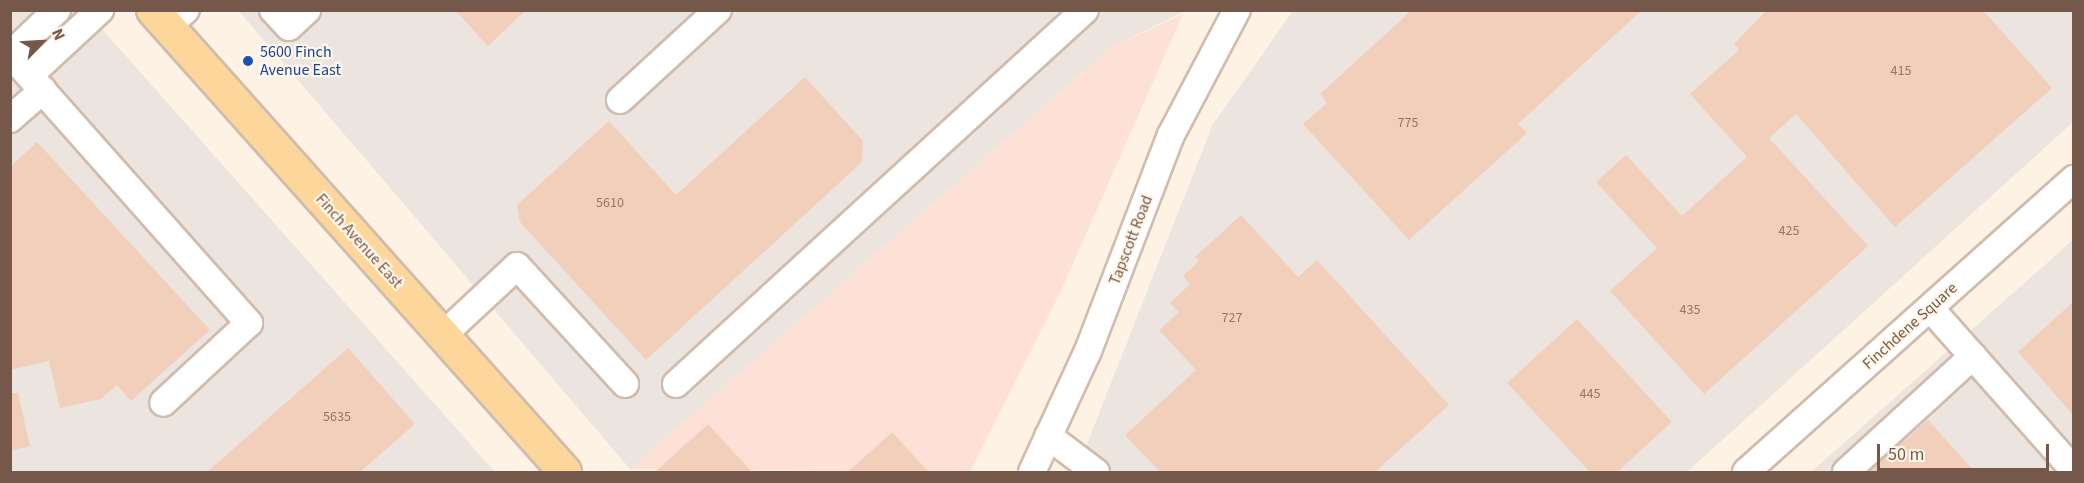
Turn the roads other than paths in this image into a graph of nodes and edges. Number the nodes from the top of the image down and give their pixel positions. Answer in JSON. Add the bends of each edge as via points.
{"nodes":[{"id":1,"x":57,"y":10,"type":"edge"},
{"id":2,"x":100,"y":10,"type":"edge"},
{"id":3,"x":273,"y":10,"type":"edge"},
{"id":4,"x":307,"y":10,"type":"edge"},
{"id":5,"x":718,"y":10,"type":"edge"},
{"id":6,"x":1085,"y":10,"type":"edge"},
{"id":7,"x":1237,"y":10,"type":"edge"},
{"id":8,"x":169,"y":16,"type":"edge"},
{"id":9,"x":11,"y":54,"type":"edge"},
{"id":10,"x":36,"y":82,"type":"junction"},
{"id":11,"x":620,"y":100,"type":"dead end"},
{"id":12,"x":10,"y":119,"type":"edge"},
{"id":13,"x":2069,"y":192,"type":"edge"},
{"id":14,"x":1930,"y":308,"type":"junction"},
{"id":15,"x":442,"y":335,"type":"junction"},
{"id":16,"x":1973,"y":356,"type":"junction"},
{"id":17,"x":625,"y":384,"type":"dead end"},
{"id":18,"x":676,"y":384,"type":"dead end"},
{"id":19,"x":163,"y":402,"type":"dead end"},
{"id":20,"x":1048,"y":436,"type":"junction"},
{"id":21,"x":2073,"y":470,"type":"edge"},
{"id":22,"x":565,"y":472,"type":"edge"},
{"id":23,"x":1032,"y":472,"type":"edge"},
{"id":24,"x":1096,"y":472,"type":"edge"},
{"id":25,"x":1746,"y":472,"type":"edge"},
{"id":26,"x":1846,"y":472,"type":"edge"}],
"edges":[{"from":1,"to":9,"type":"street"},
{"from":2,"to":10,"type":"street"},
{"from":3,"to":4,"type":"street","via":[[289,27]]},
{"from":5,"to":11,"type":"street"},
{"from":6,"to":18,"type":"street"},
{"from":7,"to":20,"type":"street","name":"Tapscott Road","via":[[1171,135]]},
{"from":8,"to":15,"type":"main road","name":"Finch Avenue East"},
{"from":9,"to":10,"type":"street"},
{"from":10,"to":12,"type":"street"},
{"from":10,"to":19,"type":"street","via":[[249,322]]},
{"from":13,"to":14,"type":"street","name":"Finchdene Square"},
{"from":14,"to":16,"type":"street"},
{"from":14,"to":25,"type":"street","name":"Finchdene Square"},
{"from":15,"to":17,"type":"street","via":[[517,266]]},
{"from":15,"to":22,"type":"main road","name":"Finch Avenue East"},
{"from":16,"to":21,"type":"street"},
{"from":16,"to":26,"type":"street"},
{"from":20,"to":23,"type":"street","name":"Tapscott Road"},
{"from":20,"to":24,"type":"street"}]}
